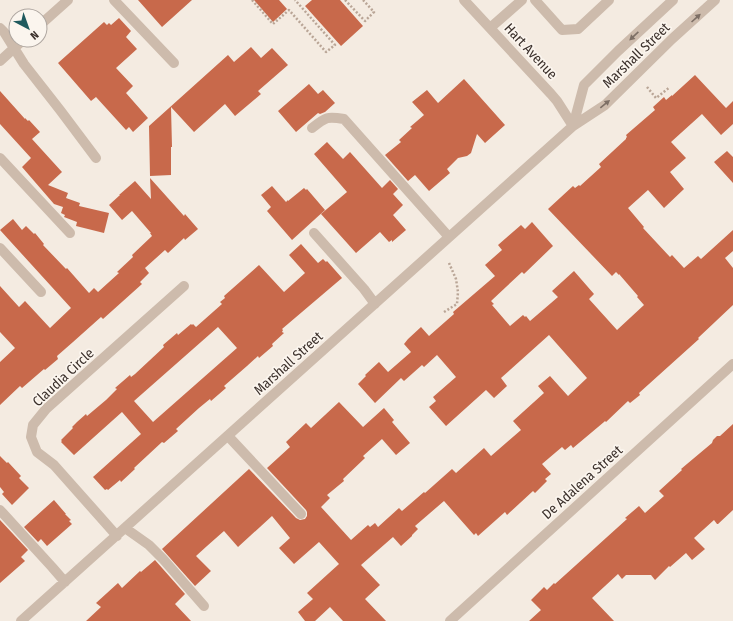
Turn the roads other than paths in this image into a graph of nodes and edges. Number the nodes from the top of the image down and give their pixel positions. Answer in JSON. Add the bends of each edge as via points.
{"nodes":[{"id":1,"x":67,"y":0,"type":"edge"},
{"id":2,"x":114,"y":0,"type":"edge"},
{"id":3,"x":464,"y":0,"type":"edge"},
{"id":4,"x":522,"y":0,"type":"edge"},
{"id":5,"x":535,"y":0,"type":"edge"},
{"id":6,"x":610,"y":0,"type":"edge"},
{"id":7,"x":673,"y":0,"type":"edge"},
{"id":8,"x":715,"y":0,"type":"edge"},
{"id":9,"x":48,"y":18,"type":"edge"},
{"id":10,"x":0,"y":28,"type":"edge"},
{"id":11,"x":490,"y":28,"type":"junction"},
{"id":12,"x":8,"y":38,"type":"edge"},
{"id":13,"x":14,"y":48,"type":"joint"},
{"id":14,"x":0,"y":60,"type":"edge"},
{"id":15,"x":174,"y":63,"type":"dead end"},
{"id":16,"x":573,"y":126,"type":"junction"},
{"id":17,"x":312,"y":128,"type":"dead end"},
{"id":18,"x":0,"y":158,"type":"edge"},
{"id":19,"x":96,"y":158,"type":"dead end"},
{"id":20,"x":70,"y":233,"type":"dead end"},
{"id":21,"x":314,"y":233,"type":"dead end"},
{"id":22,"x":449,"y":237,"type":"junction"},
{"id":23,"x":0,"y":248,"type":"edge"},
{"id":24,"x":184,"y":286,"type":"dead end"},
{"id":25,"x":41,"y":292,"type":"dead end"},
{"id":26,"x":375,"y":304,"type":"junction"},
{"id":27,"x":733,"y":364,"type":"edge"},
{"id":28,"x":228,"y":436,"type":"junction"},
{"id":29,"x":0,"y":510,"type":"edge"},
{"id":30,"x":301,"y":514,"type":"dead end"},
{"id":31,"x":125,"y":528,"type":"junction"},
{"id":32,"x":117,"y":536,"type":"junction"},
{"id":33,"x":65,"y":582,"type":"junction"},
{"id":34,"x":204,"y":606,"type":"dead end"},
{"id":35,"x":21,"y":621,"type":"edge"},
{"id":36,"x":450,"y":621,"type":"edge"}],
"edges":[{"from":1,"to":9,"type":"street"},
{"from":2,"to":15,"type":"street"},
{"from":3,"to":11,"type":"street","name":"Hart Avenue"},
{"from":4,"to":11,"type":"street"},
{"from":5,"to":6,"type":"street","via":[[562,30],[578,29]]},
{"from":7,"to":16,"type":"street","name":"Marshall Street","one_way":true,"via":[[584,85]]},
{"from":16,"to":8,"type":"street","name":"Marshall Street","one_way":true,"via":[[605,105]]},
{"from":10,"to":12,"type":"street"},
{"from":11,"to":16,"type":"street","name":"Hart Avenue","via":[[554,97]]},
{"from":13,"to":14,"type":"street"},
{"from":13,"to":19,"type":"street"},
{"from":16,"to":22,"type":"street","name":"Marshall Street"},
{"from":17,"to":22,"type":"street","via":[[324,119],[332,117],[344,120]]},
{"from":18,"to":20,"type":"street"},
{"from":21,"to":26,"type":"street"},
{"from":22,"to":26,"type":"street","name":"Marshall Street"},
{"from":23,"to":25,"type":"street"},
{"from":24,"to":32,"type":"street","name":"Claudia Circle","via":[[46,409],[33,425],[31,437],[37,452],[54,465]]},
{"from":26,"to":28,"type":"street","name":"Marshall Street"},
{"from":27,"to":36,"type":"street","name":"De Adalena Street"},
{"from":28,"to":30,"type":"street"},
{"from":28,"to":31,"type":"street","name":"Marshall Street"},
{"from":29,"to":33,"type":"street"},
{"from":31,"to":32,"type":"street","name":"Marshall Street"},
{"from":31,"to":34,"type":"street","via":[[149,545]]},
{"from":32,"to":33,"type":"street","name":"Marshall Street"},
{"from":33,"to":35,"type":"street","name":"Marshall Street"}]}
